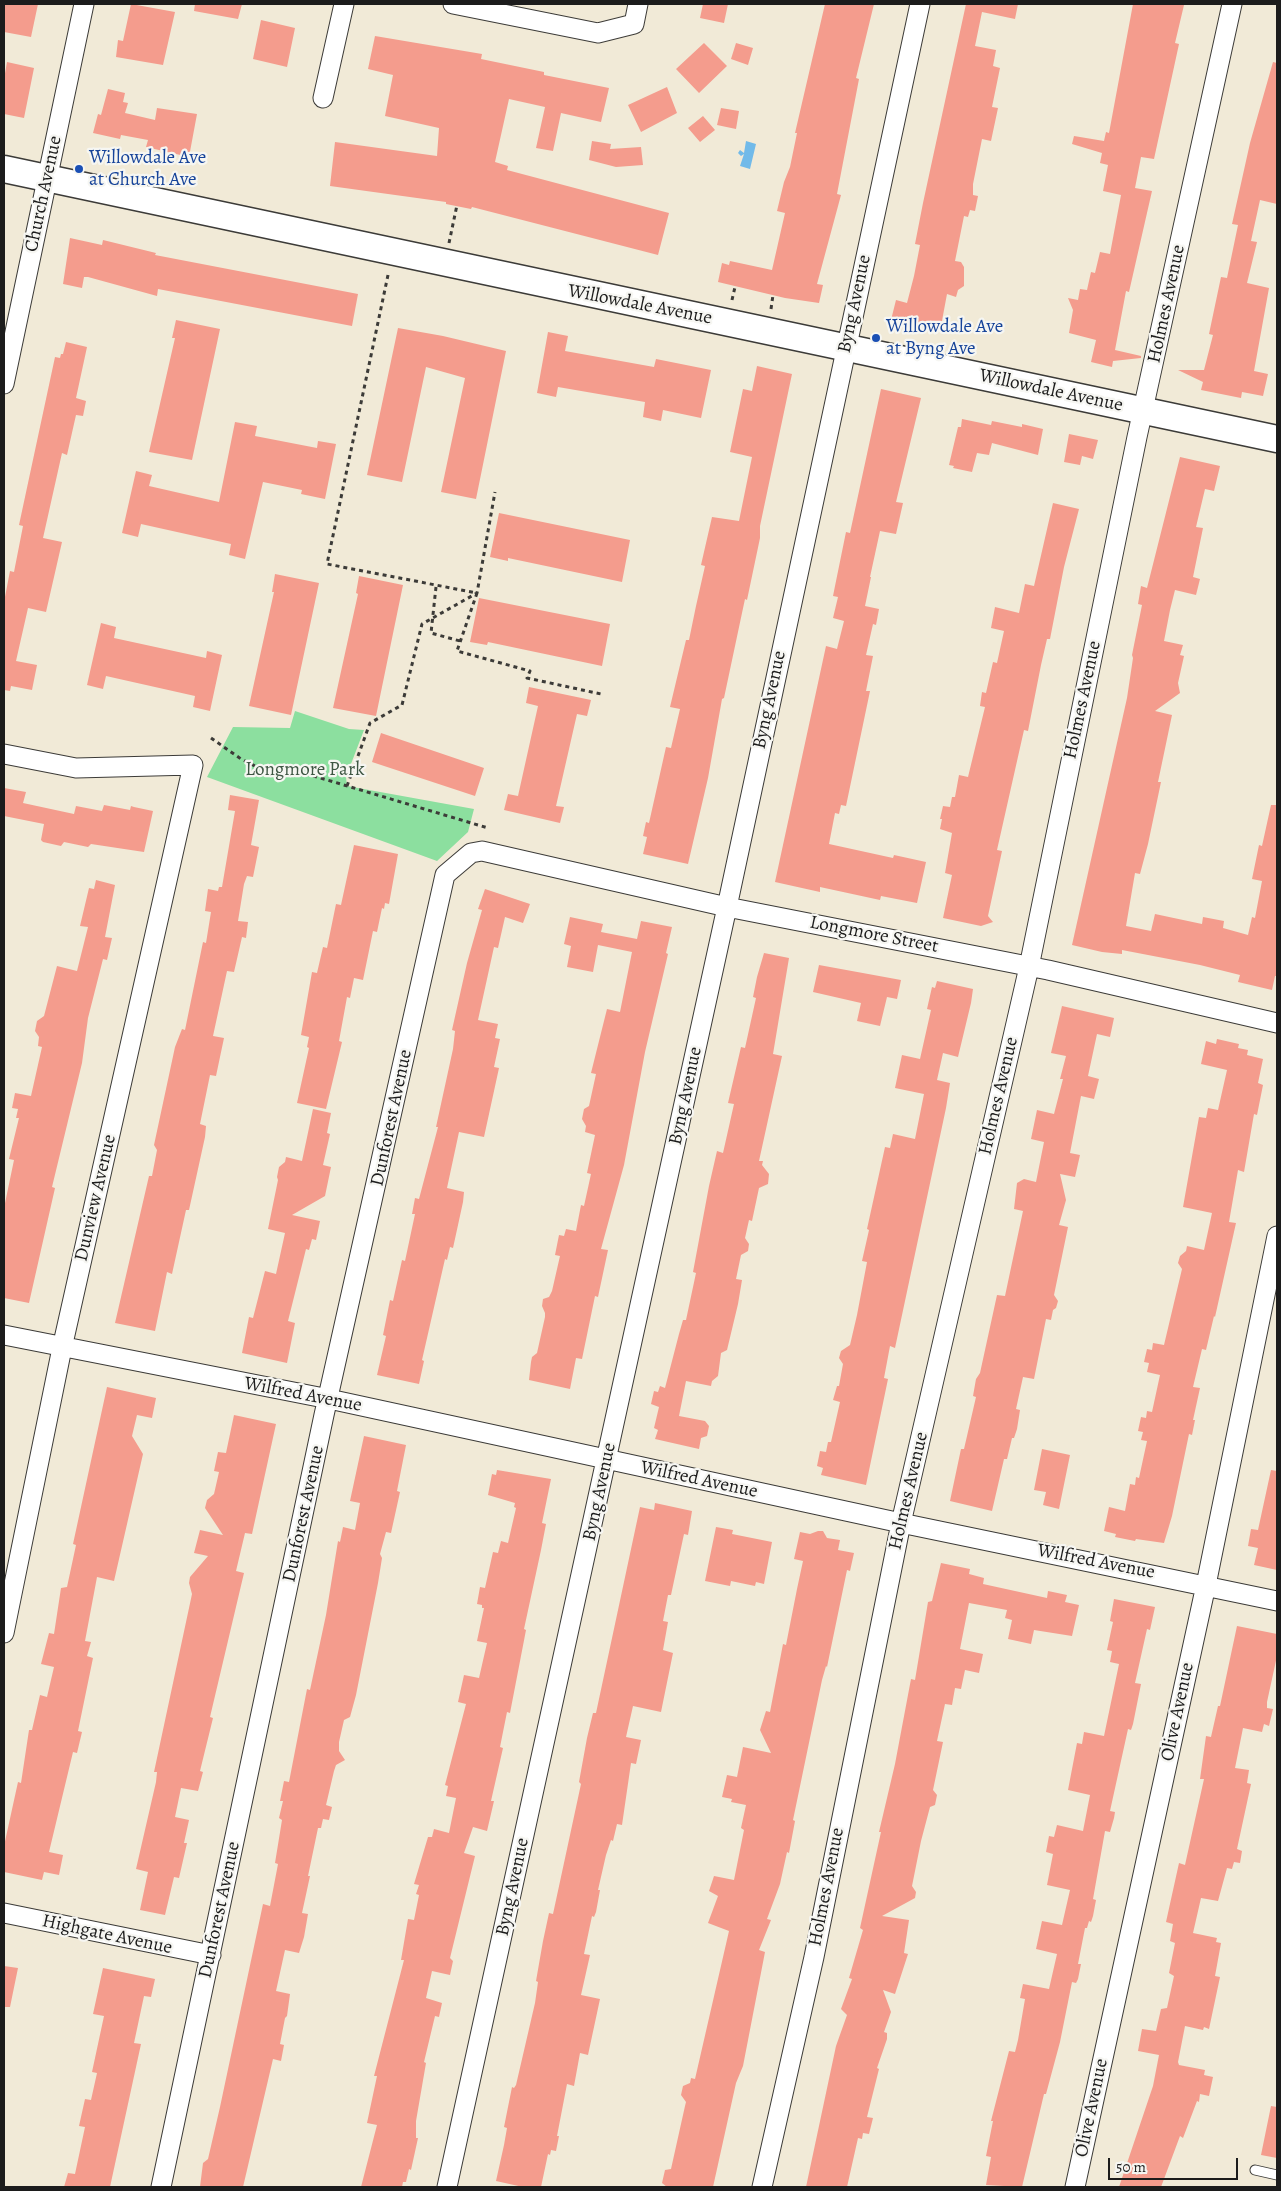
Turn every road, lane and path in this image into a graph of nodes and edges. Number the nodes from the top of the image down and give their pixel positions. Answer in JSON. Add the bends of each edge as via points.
{"nodes":[{"id":1,"x":84,"y":4,"type":"edge"},
{"id":2,"x":344,"y":4,"type":"edge"},
{"id":3,"x":453,"y":4,"type":"edge"},
{"id":4,"x":638,"y":4,"type":"edge"},
{"id":5,"x":920,"y":4,"type":"edge"},
{"id":6,"x":1232,"y":4,"type":"edge"},
{"id":7,"x":323,"y":98,"type":"dead end"},
{"id":8,"x":4,"y":169,"type":"edge"},
{"id":9,"x":46,"y":178,"type":"junction"},
{"id":10,"x":458,"y":205,"type":"dead end"},
{"id":11,"x":449,"y":245,"type":"dead end"},
{"id":12,"x":388,"y":275,"type":"dead end"},
{"id":13,"x":735,"y":287,"type":"dead end"},
{"id":14,"x":774,"y":295,"type":"dead end"},
{"id":15,"x":732,"y":300,"type":"dead end"},
{"id":16,"x":771,"y":308,"type":"dead end"},
{"id":17,"x":845,"y":347,"type":"junction"},
{"id":18,"x":4,"y":384,"type":"edge"},
{"id":19,"x":1143,"y":411,"type":"junction"},
{"id":20,"x":1277,"y":439,"type":"edge"},
{"id":21,"x":495,"y":492,"type":"dead end"},
{"id":22,"x":436,"y":586,"type":"junction"},
{"id":23,"x":477,"y":593,"type":"junction"},
{"id":24,"x":432,"y":619,"type":"junction"},
{"id":25,"x":460,"y":641,"type":"junction"},
{"id":26,"x":601,"y":694,"type":"dead end"},
{"id":27,"x":211,"y":738,"type":"dead end"},
{"id":28,"x":4,"y":754,"type":"edge"},
{"id":29,"x":347,"y":786,"type":"junction"},
{"id":30,"x":488,"y":828,"type":"dead end"},
{"id":31,"x":471,"y":853,"type":"joint"},
{"id":32,"x":727,"y":906,"type":"junction"},
{"id":33,"x":1029,"y":967,"type":"junction"},
{"id":34,"x":1277,"y":1023,"type":"edge"},
{"id":35,"x":1277,"y":1236,"type":"edge"},
{"id":36,"x":4,"y":1335,"type":"edge"},
{"id":37,"x":62,"y":1348,"type":"junction"},
{"id":38,"x":329,"y":1399,"type":"junction"},
{"id":39,"x":607,"y":1460,"type":"junction"},
{"id":40,"x":901,"y":1523,"type":"junction"},
{"id":41,"x":1206,"y":1585,"type":"junction"},
{"id":42,"x":1277,"y":1601,"type":"edge"},
{"id":43,"x":4,"y":1633,"type":"edge"},
{"id":44,"x":4,"y":1913,"type":"edge"},
{"id":45,"x":211,"y":1955,"type":"junction"},
{"id":46,"x":1255,"y":2170,"type":"dead end"},
{"id":47,"x":1277,"y":2175,"type":"edge"},
{"id":48,"x":161,"y":2187,"type":"edge"},
{"id":49,"x":447,"y":2187,"type":"edge"},
{"id":50,"x":762,"y":2187,"type":"edge"},
{"id":51,"x":1075,"y":2187,"type":"edge"}],
"edges":[{"from":1,"to":9,"type":"street","name":"Church Avenue"},
{"from":2,"to":7,"type":"street"},
{"from":3,"to":4,"type":"street","via":[[598,33],[634,24]]},
{"from":5,"to":17,"type":"street","name":"Byng Avenue"},
{"from":6,"to":19,"type":"street","name":"Holmes Avenue"},
{"from":8,"to":9,"type":"street","name":"Willowdale Avenue"},
{"from":9,"to":17,"type":"street","name":"Willowdale Avenue"},
{"from":9,"to":18,"type":"street","name":"Church Avenue"},
{"from":10,"to":11,"type":"path"},
{"from":12,"to":22,"type":"path","via":[[327,564]]},
{"from":13,"to":15,"type":"path"},
{"from":14,"to":16,"type":"path"},
{"from":17,"to":19,"type":"street","name":"Willowdale Avenue"},
{"from":17,"to":32,"type":"street","name":"Byng Avenue"},
{"from":19,"to":20,"type":"street","name":"Willowdale Avenue"},
{"from":19,"to":33,"type":"street","name":"Holmes Avenue"},
{"from":21,"to":23,"type":"path"},
{"from":22,"to":23,"type":"path"},
{"from":22,"to":24,"type":"path"},
{"from":23,"to":24,"type":"path"},
{"from":23,"to":25,"type":"path"},
{"from":24,"to":25,"type":"path","via":[[431,633]]},
{"from":24,"to":29,"type":"path","via":[[422,624],[402,705],[370,723]]},
{"from":25,"to":26,"type":"path","via":[[457,650],[530,672],[527,678]]},
{"from":27,"to":29,"type":"path","via":[[258,768],[287,768]]},
{"from":28,"to":37,"type":"street","name":"Dunview Avenue","via":[[76,768],[193,765]]},
{"from":29,"to":30,"type":"path"},
{"from":31,"to":32,"type":"street","name":"Longmore Street","via":[[482,851]]},
{"from":31,"to":38,"type":"street","name":"Dunforest Avenue","via":[[445,875]]},
{"from":32,"to":33,"type":"street","name":"Longmore Street"},
{"from":32,"to":39,"type":"street","name":"Byng Avenue"},
{"from":33,"to":34,"type":"street","name":"Longmore Street"},
{"from":33,"to":40,"type":"street","name":"Holmes Avenue"},
{"from":35,"to":41,"type":"street","name":"Olive Avenue"},
{"from":36,"to":37,"type":"street","name":"Wilfred Avenue"},
{"from":37,"to":38,"type":"street","name":"Wilfred Avenue"},
{"from":37,"to":43,"type":"street","name":"Dunview Avenue"},
{"from":38,"to":39,"type":"street","name":"Wilfred Avenue"},
{"from":38,"to":45,"type":"street","name":"Dunforest Avenue"},
{"from":39,"to":40,"type":"street","name":"Wilfred Avenue"},
{"from":39,"to":49,"type":"street","name":"Byng Avenue"},
{"from":40,"to":41,"type":"street","name":"Wilfred Avenue"},
{"from":40,"to":50,"type":"street","name":"Holmes Avenue","via":[[814,1956]]},
{"from":41,"to":42,"type":"street","name":"Wilfred Avenue"},
{"from":41,"to":51,"type":"street","name":"Olive Avenue"},
{"from":44,"to":45,"type":"street","name":"Highgate Avenue"},
{"from":45,"to":48,"type":"street","name":"Dunforest Avenue"},
{"from":46,"to":47,"type":"lane"}]}
